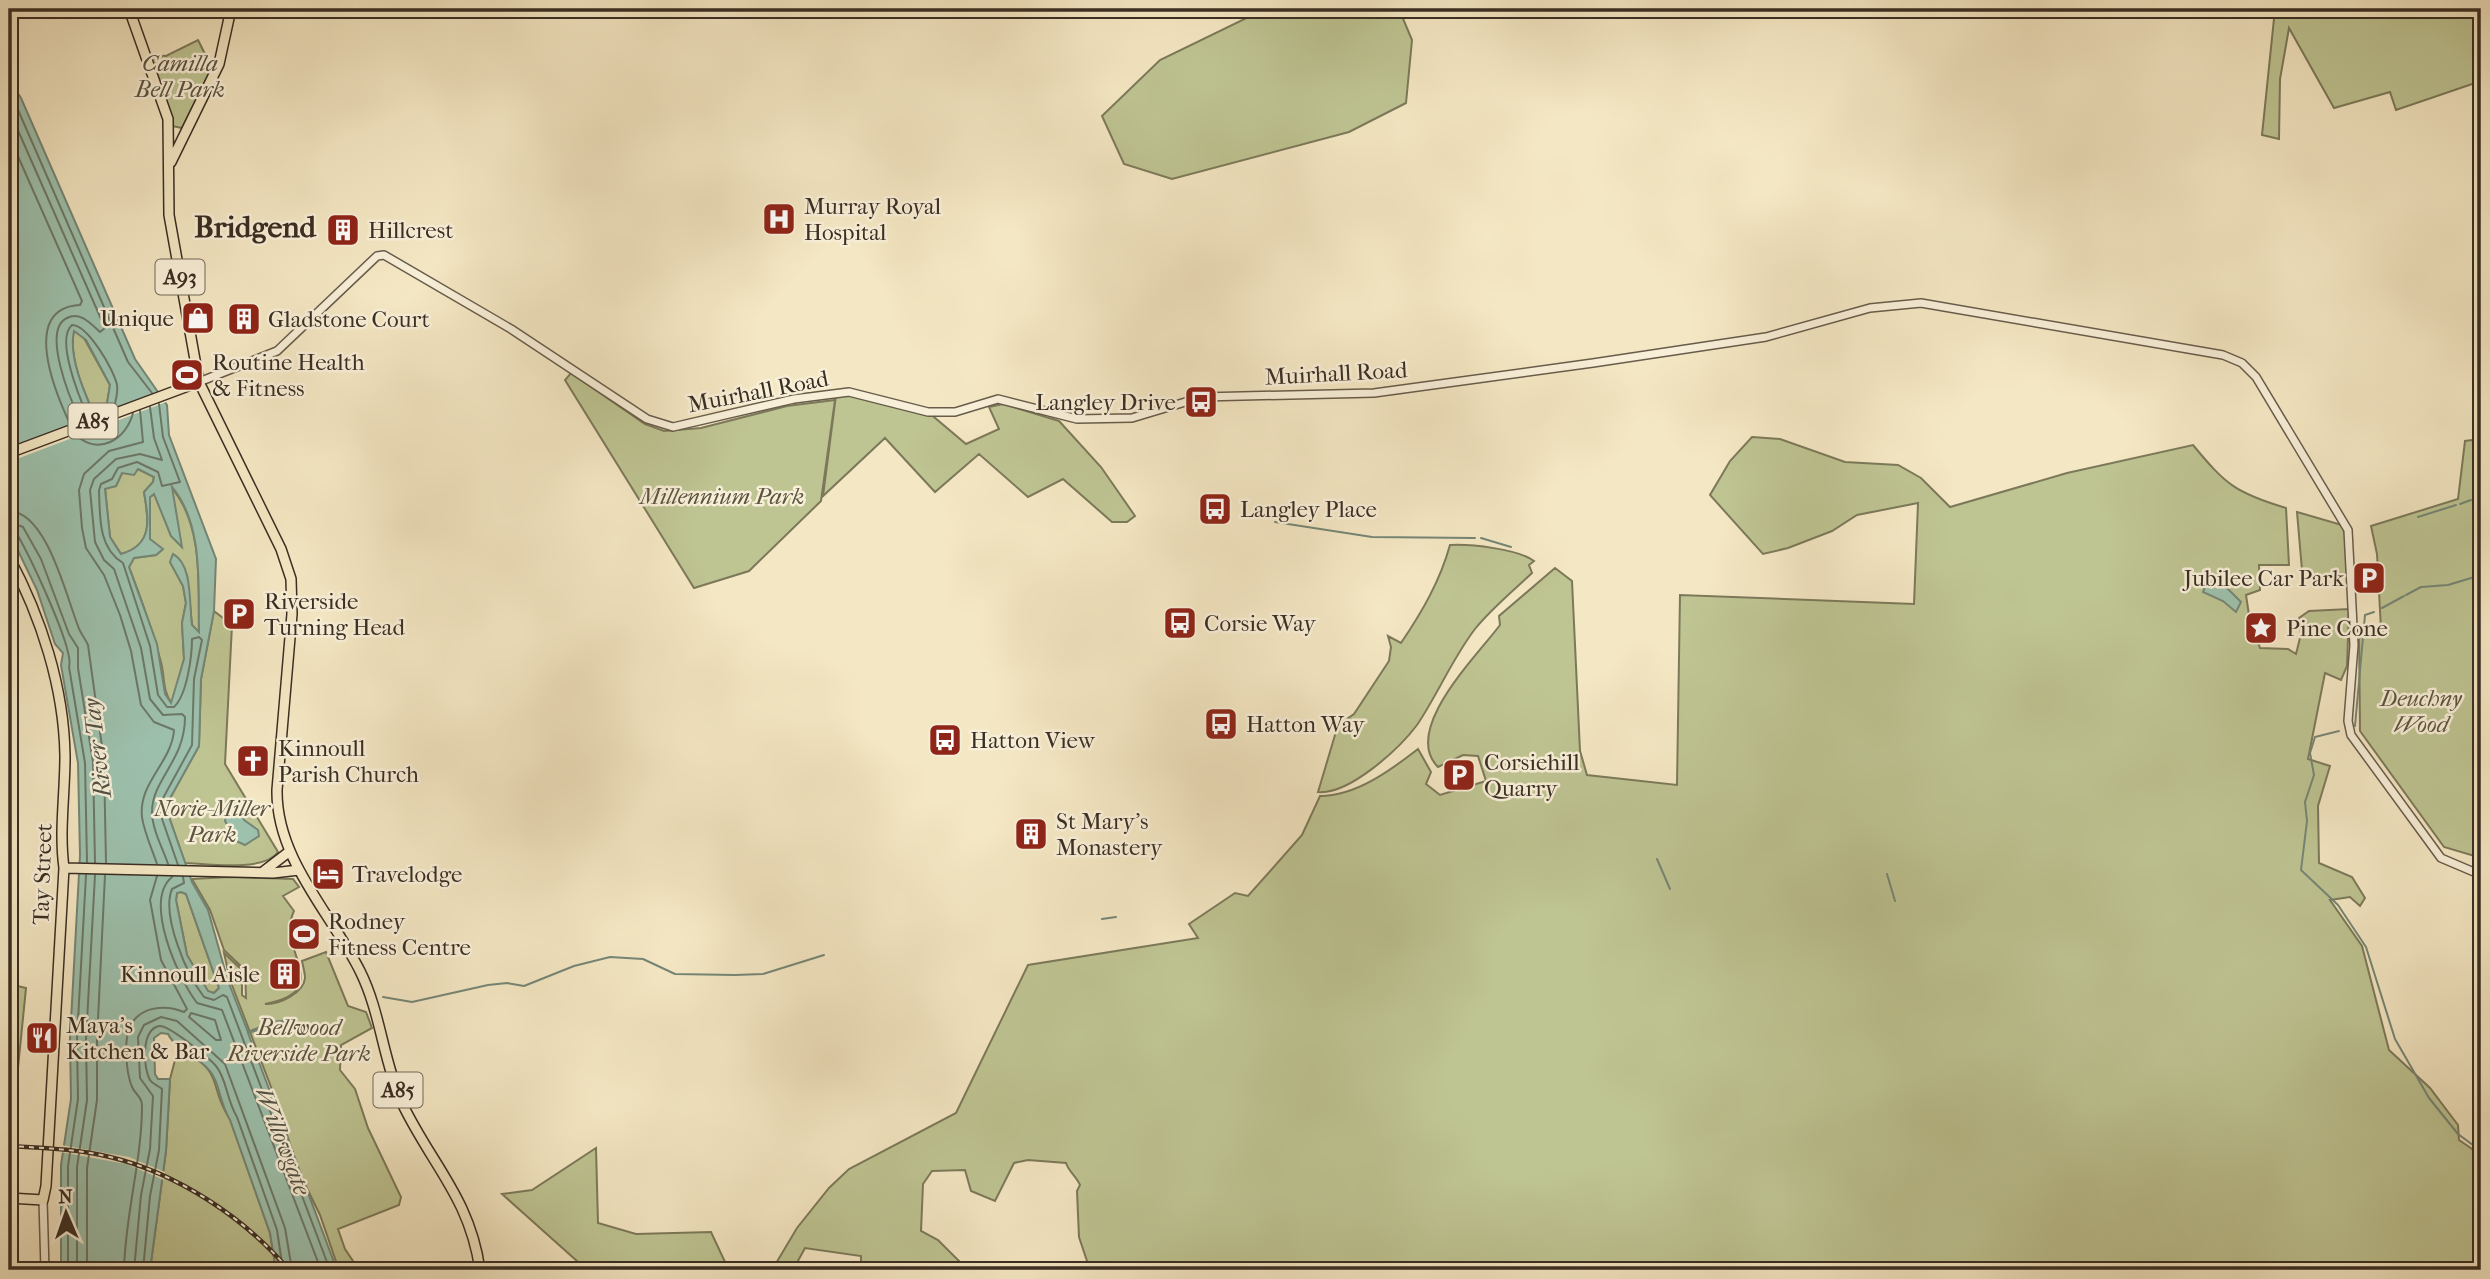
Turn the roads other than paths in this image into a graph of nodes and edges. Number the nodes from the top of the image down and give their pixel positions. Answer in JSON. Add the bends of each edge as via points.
{"nodes":[{"id":1,"x":129,"y":9,"type":"edge"},
{"id":2,"x":231,"y":9,"type":"edge"},
{"id":3,"x":170,"y":163,"type":"junction"},
{"id":4,"x":199,"y":383,"type":"junction"},
{"id":5,"x":9,"y":453,"type":"edge"},
{"id":6,"x":9,"y":557,"type":"edge"},
{"id":7,"x":290,"y":850,"type":"junction"},
{"id":8,"x":69,"y":868,"type":"junction"},
{"id":9,"x":299,"y":870,"type":"junction"},
{"id":10,"x":264,"y":871,"type":"junction"},
{"id":11,"x":2481,"y":875,"type":"edge"},
{"id":12,"x":9,"y":1198,"type":"edge"},
{"id":13,"x":44,"y":1200,"type":"junction"},
{"id":14,"x":45,"y":1270,"type":"edge"},
{"id":15,"x":480,"y":1270,"type":"edge"}],
"edges":[{"from":1,"to":3,"type":"main road","number":"A93","via":[[168,119]]},
{"from":2,"to":3,"type":"main road","via":[[219,64]]},
{"from":3,"to":4,"type":"main road","number":"A93","via":[[169,215]]},
{"from":4,"to":5,"type":"main road","number":"A85"},
{"from":4,"to":7,"type":"main road","number":"A85","via":[[281,549],[291,579],[277,803]]},
{"from":4,"to":11,"type":"street","name":"Muirhall Road","via":[[277,351],[372,258],[384,256],[511,329],[647,419],[673,427],[794,399],[849,392],[928,412],[955,412],[998,399],[1077,419],[1132,418],[1202,397],[1341,396],[1429,387],[1766,337],[1870,308],[1921,303],[2234,359],[2247,366],[2272,401],[2348,530],[2354,645],[2347,721],[2351,735],[2441,858]]},
{"from":6,"to":8,"type":"main road","name":"Tay Street","via":[[36,614],[57,688],[65,755],[61,849]]},
{"from":7,"to":9,"type":"main road","number":"A85"},
{"from":7,"to":10,"type":"main road"},
{"from":8,"to":10,"type":"main road"},
{"from":8,"to":13,"type":"main road","name":"Tay Street"},
{"from":9,"to":10,"type":"main road"},
{"from":9,"to":15,"type":"main road","number":"A85","via":[[362,974],[401,1101],[464,1209]]},
{"from":12,"to":13,"type":"main road"},
{"from":13,"to":14,"type":"street"}]}
